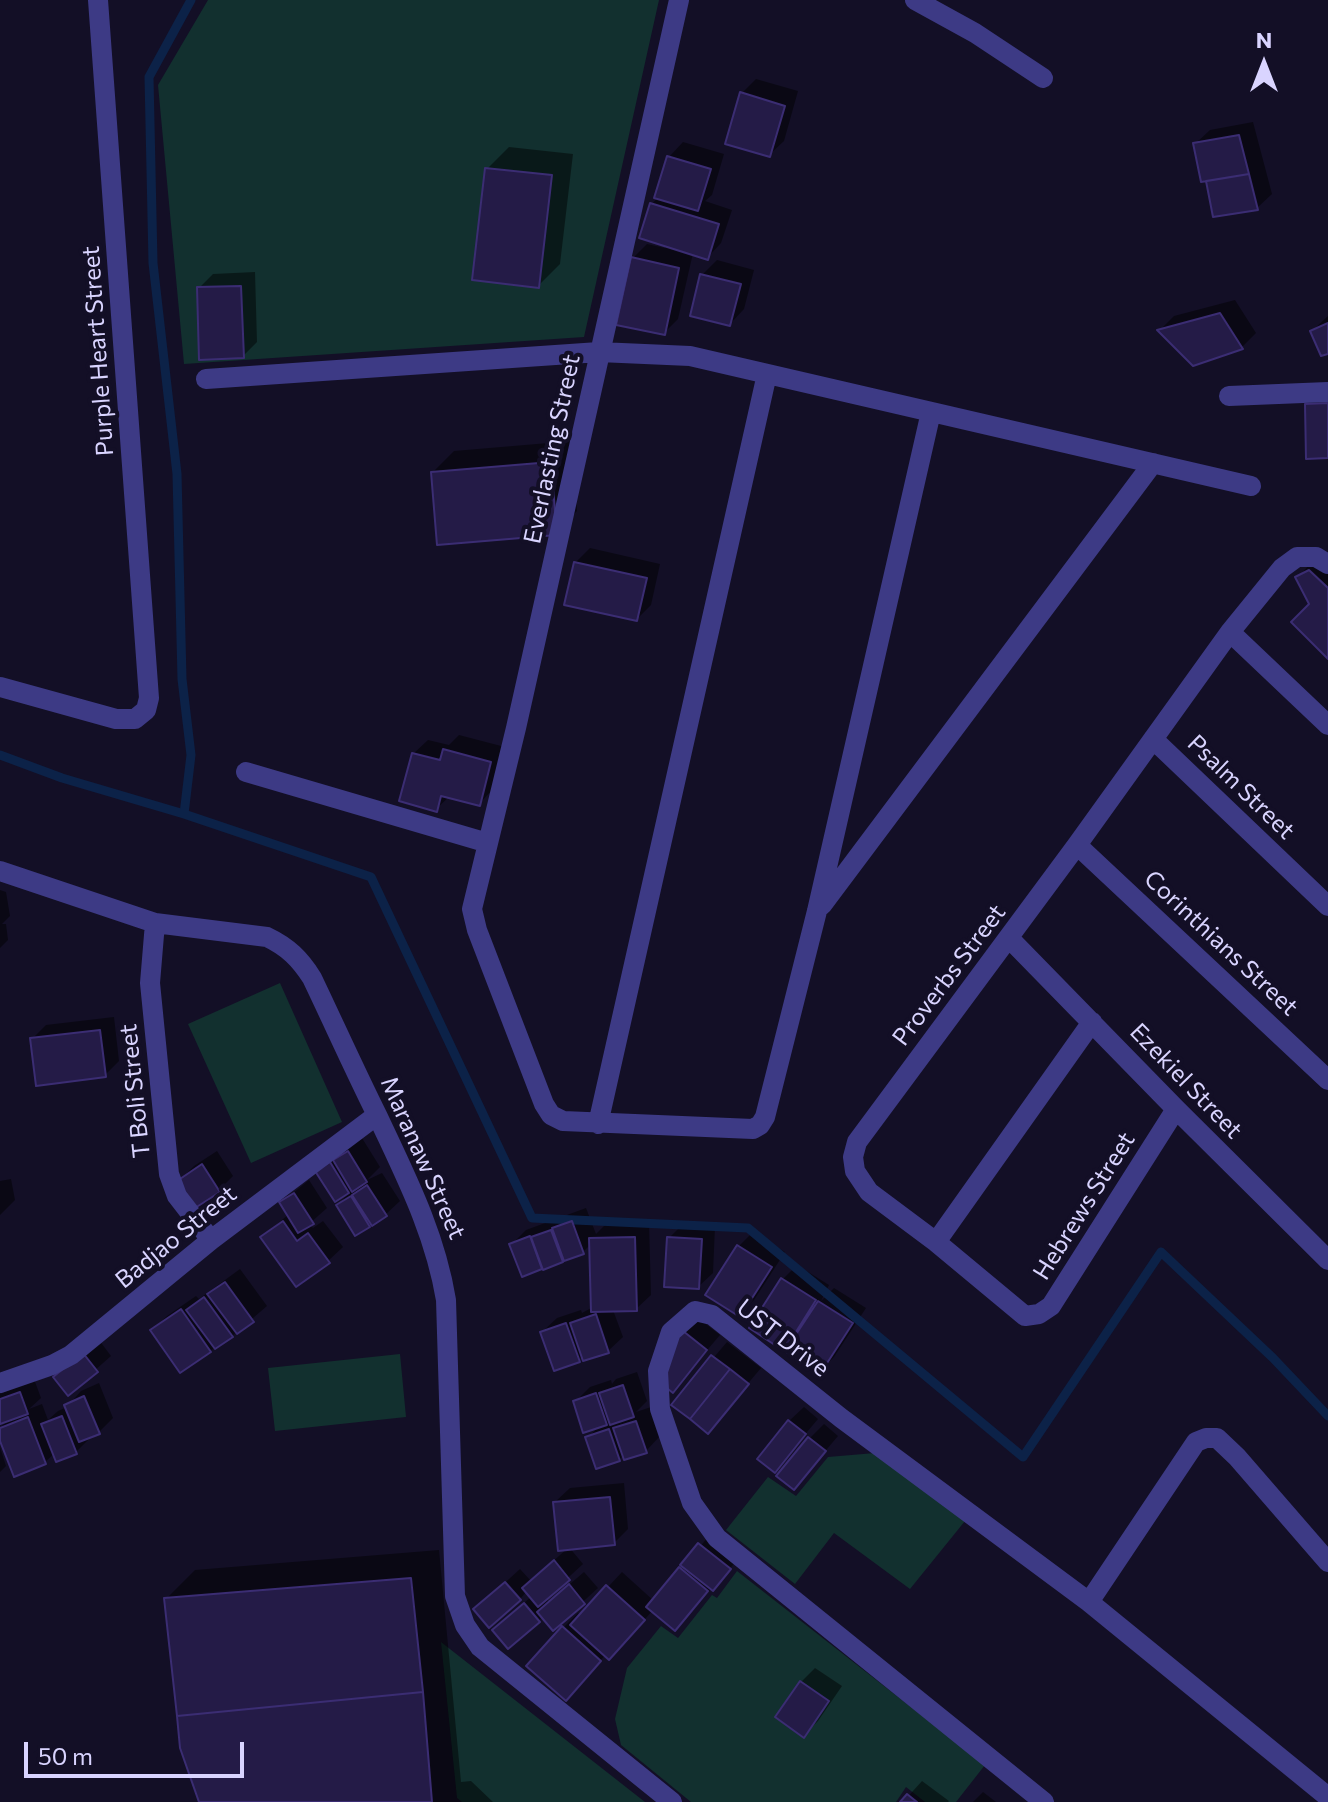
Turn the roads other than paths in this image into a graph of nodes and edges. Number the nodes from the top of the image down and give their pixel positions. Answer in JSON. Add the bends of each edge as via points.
{"nodes":[{"id":1,"x":98,"y":0,"type":"edge"},
{"id":2,"x":679,"y":0,"type":"edge"},
{"id":3,"x":915,"y":0,"type":"edge"},
{"id":4,"x":1043,"y":78,"type":"dead end"},
{"id":5,"x":599,"y":352,"type":"junction"},
{"id":6,"x":767,"y":374,"type":"junction"},
{"id":7,"x":206,"y":379,"type":"dead end"},
{"id":8,"x":1328,"y":392,"type":"edge"},
{"id":9,"x":1229,"y":396,"type":"dead end"},
{"id":10,"x":931,"y":412,"type":"junction"},
{"id":11,"x":1153,"y":463,"type":"junction"},
{"id":12,"x":1251,"y":486,"type":"dead end"},
{"id":13,"x":1328,"y":564,"type":"edge"},
{"id":14,"x":1230,"y":632,"type":"junction"},
{"id":15,"x":0,"y":687,"type":"edge"},
{"id":16,"x":1328,"y":725,"type":"edge"},
{"id":17,"x":1153,"y":739,"type":"junction"},
{"id":18,"x":246,"y":772,"type":"dead end"},
{"id":19,"x":488,"y":843,"type":"junction"},
{"id":20,"x":1077,"y":845,"type":"junction"},
{"id":21,"x":0,"y":871,"type":"edge"},
{"id":22,"x":1328,"y":906,"type":"edge"},
{"id":23,"x":817,"y":911,"type":"junction"},
{"id":24,"x":155,"y":923,"type":"junction"},
{"id":25,"x":1009,"y":938,"type":"junction"},
{"id":26,"x":1092,"y":1022,"type":"junction"},
{"id":27,"x":1328,"y":1080,"type":"edge"},
{"id":28,"x":1176,"y":1109,"type":"junction"},
{"id":29,"x":377,"y":1115,"type":"junction"},
{"id":30,"x":598,"y":1124,"type":"junction"},
{"id":31,"x":211,"y":1240,"type":"junction"},
{"id":32,"x":936,"y":1242,"type":"junction"},
{"id":33,"x":1328,"y":1260,"type":"edge"},
{"id":34,"x":1025,"y":1316,"type":"joint"},
{"id":35,"x":0,"y":1383,"type":"edge"},
{"id":36,"x":1328,"y":1562,"type":"edge"},
{"id":37,"x":1089,"y":1602,"type":"junction"},
{"id":38,"x":1328,"y":1797,"type":"edge"},
{"id":39,"x":672,"y":1802,"type":"edge"},
{"id":40,"x":1044,"y":1802,"type":"edge"}],
"edges":[{"from":1,"to":15,"type":"street","name":"Purple Heart Street","via":[[149,698],[146,710],[135,719],[116,719]]},
{"from":2,"to":5,"type":"street","name":"Everlasting Street"},
{"from":3,"to":4,"type":"street"},
{"from":5,"to":6,"type":"street","via":[[690,356]]},
{"from":5,"to":7,"type":"street"},
{"from":5,"to":19,"type":"street","name":"Everlasting Street"},
{"from":6,"to":10,"type":"street"},
{"from":6,"to":30,"type":"street"},
{"from":8,"to":9,"type":"street"},
{"from":10,"to":11,"type":"street"},
{"from":10,"to":23,"type":"street"},
{"from":11,"to":12,"type":"street"},
{"from":11,"to":23,"type":"street"},
{"from":13,"to":14,"type":"street","name":"Proverbs Street","via":[[1316,557],[1297,557]]},
{"from":14,"to":16,"type":"street"},
{"from":14,"to":17,"type":"street","name":"Proverbs Street"},
{"from":17,"to":20,"type":"street","name":"Proverbs Street"},
{"from":17,"to":22,"type":"street","name":"Psalm Street"},
{"from":18,"to":19,"type":"street"},
{"from":19,"to":30,"type":"street","name":"Everlasting Street","via":[[472,909],[544,1104],[563,1121]]},
{"from":20,"to":25,"type":"street","name":"Proverbs Street"},
{"from":20,"to":27,"type":"street","name":"Corinthians Street"},
{"from":21,"to":24,"type":"street","name":"Maranaw Street"},
{"from":23,"to":30,"type":"street","via":[[760,1125],[753,1129]]},
{"from":24,"to":29,"type":"street","name":"Maranaw Street","via":[[267,937],[284,945],[312,978]]},
{"from":24,"to":31,"type":"street","name":"T Boli Street","via":[[150,983],[169,1174],[177,1196]]},
{"from":25,"to":26,"type":"street","name":"Ezekiel Street"},
{"from":25,"to":32,"type":"street","name":"Proverbs Street","via":[[857,1142],[853,1157],[855,1171],[869,1192]]},
{"from":26,"to":28,"type":"street","name":"Ezekiel Street"},
{"from":26,"to":32,"type":"street"},
{"from":28,"to":33,"type":"street","name":"Ezekiel Street"},
{"from":28,"to":34,"type":"street","name":"Hebrews Street","via":[[1051,1306]]},
{"from":29,"to":31,"type":"street","name":"Badjao Street"},
{"from":29,"to":39,"type":"street","name":"Maranaw Street","via":[[430,1231],[446,1300],[455,1596],[465,1625],[480,1647]]},
{"from":31,"to":35,"type":"street","name":"Badjao Street","via":[[71,1355]]},
{"from":32,"to":34,"type":"street","name":"Proverbs Street"},
{"from":36,"to":37,"type":"street","via":[[1237,1457],[1217,1438],[1206,1438],[1196,1442]]},
{"from":37,"to":38,"type":"street","name":"UST Drive"},
{"from":37,"to":40,"type":"street","name":"UST Drive","via":[[712,1315],[695,1311],[671,1332],[658,1371],[660,1409],[692,1503],[717,1538]]}]}
